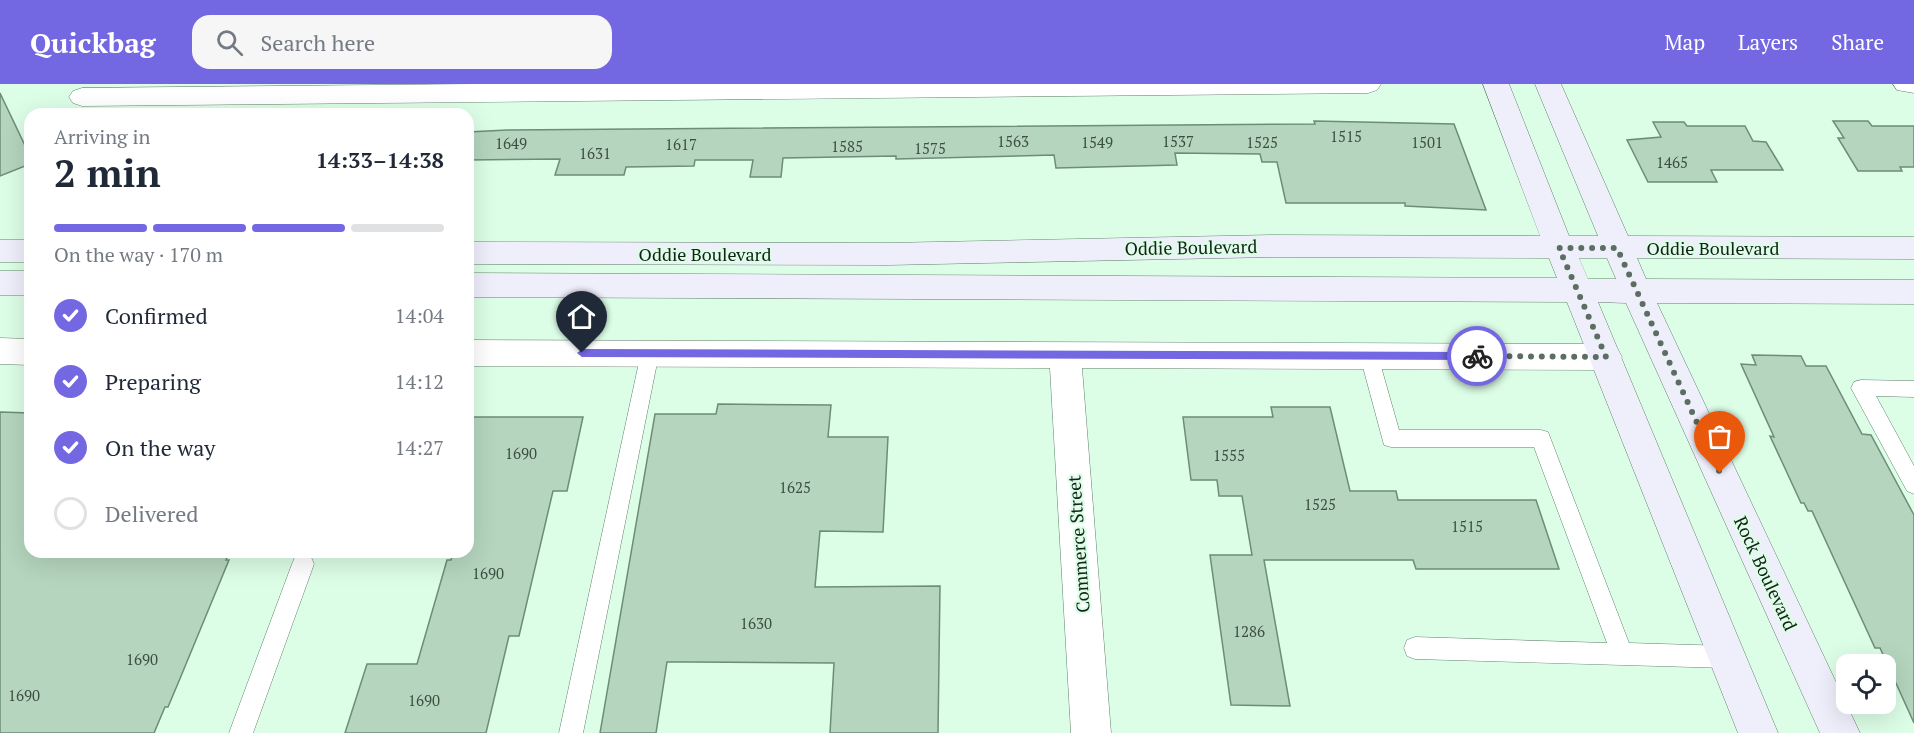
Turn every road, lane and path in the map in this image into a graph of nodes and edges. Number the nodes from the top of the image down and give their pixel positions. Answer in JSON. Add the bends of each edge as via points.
{"nodes":[{"id":1,"x":1368,"y":84,"type":"edge"},
{"id":2,"x":1496,"y":84,"type":"edge"},
{"id":3,"x":1548,"y":84,"type":"edge"},
{"id":4,"x":1906,"y":84,"type":"edge"},
{"id":5,"x":1914,"y":84,"type":"edge"},
{"id":6,"x":87,"y":91,"type":"edge"},
{"id":7,"x":1559,"y":248,"type":"junction"},
{"id":8,"x":1617,"y":248,"type":"junction"},
{"id":9,"x":1914,"y":248,"type":"edge"},
{"id":10,"x":0,"y":251,"type":"edge"},
{"id":11,"x":24,"y":251,"type":"edge"},
{"id":12,"x":474,"y":253,"type":"edge"},
{"id":13,"x":0,"y":283,"type":"edge"},
{"id":14,"x":24,"y":283,"type":"edge"},
{"id":15,"x":474,"y":285,"type":"edge"},
{"id":16,"x":1577,"y":290,"type":"junction"},
{"id":17,"x":1636,"y":291,"type":"junction"},
{"id":18,"x":1914,"y":292,"type":"edge"},
{"id":19,"x":0,"y":351,"type":"edge"},
{"id":20,"x":24,"y":352,"type":"edge"},
{"id":21,"x":474,"y":353,"type":"edge"},
{"id":22,"x":650,"y":353,"type":"junction"},
{"id":23,"x":1065,"y":354,"type":"junction"},
{"id":24,"x":1369,"y":356,"type":"junction"},
{"id":25,"x":1606,"y":357,"type":"junction"},
{"id":26,"x":1914,"y":389,"type":"edge"},
{"id":27,"x":1914,"y":485,"type":"edge"},
{"id":28,"x":303,"y":564,"type":"dead end"},
{"id":29,"x":1415,"y":648,"type":"dead end"},
{"id":30,"x":1622,"y":654,"type":"junction"},
{"id":31,"x":1727,"y":657,"type":"junction"},
{"id":32,"x":241,"y":733,"type":"edge"},
{"id":33,"x":571,"y":733,"type":"edge"},
{"id":34,"x":1091,"y":733,"type":"edge"},
{"id":35,"x":1758,"y":733,"type":"edge"},
{"id":36,"x":1840,"y":733,"type":"edge"}],
"edges":[{"from":1,"to":6,"type":"street"},
{"from":2,"to":7,"type":"main road"},
{"from":3,"to":8,"type":"main road","name":"Rock Boulevard"},
{"from":4,"to":5,"type":"street"},
{"from":7,"to":8,"type":"main road","name":"Oddie Boulevard"},
{"from":7,"to":12,"type":"main road","name":"Oddie Boulevard","via":[[1197,246],[888,254]]},
{"from":7,"to":16,"type":"main road"},
{"from":8,"to":9,"type":"main road","name":"Oddie Boulevard"},
{"from":8,"to":17,"type":"main road","name":"Rock Boulevard"},
{"from":10,"to":11,"type":"main road"},
{"from":13,"to":14,"type":"main road"},
{"from":15,"to":16,"type":"main road","name":"Oddie Boulevard"},
{"from":16,"to":17,"type":"main road","name":"Oddie Boulevard"},
{"from":16,"to":25,"type":"main road"},
{"from":17,"to":18,"type":"main road","name":"Oddie Boulevard"},
{"from":17,"to":36,"type":"main road","name":"Rock Boulevard"},
{"from":19,"to":20,"type":"street"},
{"from":21,"to":22,"type":"street"},
{"from":22,"to":23,"type":"street"},
{"from":22,"to":33,"type":"lane"},
{"from":23,"to":24,"type":"street"},
{"from":23,"to":34,"type":"street","name":"Commerce Street"},
{"from":24,"to":25,"type":"street"},
{"from":24,"to":30,"type":"lane","via":[[1391,439],[1541,438]]},
{"from":25,"to":31,"type":"main road"},
{"from":26,"to":27,"type":"lane","via":[[1861,388]]},
{"from":28,"to":32,"type":"lane"},
{"from":29,"to":30,"type":"lane"},
{"from":30,"to":31,"type":"lane"},
{"from":31,"to":35,"type":"main road"}]}
